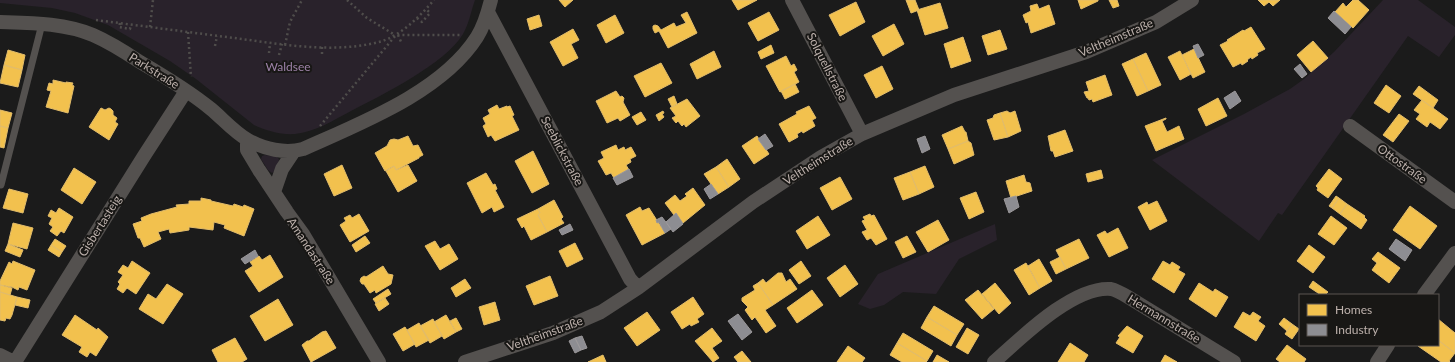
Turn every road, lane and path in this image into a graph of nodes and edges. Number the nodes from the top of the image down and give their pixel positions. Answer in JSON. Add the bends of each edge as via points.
{"nodes":[{"id":1,"x":152,"y":0,"type":"edge"},
{"id":2,"x":302,"y":0,"type":"edge"},
{"id":3,"x":347,"y":0,"type":"edge"},
{"id":4,"x":434,"y":0,"type":"edge"},
{"id":5,"x":792,"y":0,"type":"edge"},
{"id":6,"x":1192,"y":0,"type":"edge"},
{"id":7,"x":489,"y":6,"type":"edge"},
{"id":8,"x":426,"y":9,"type":"junction"},
{"id":9,"x":417,"y":18,"type":"junction"},
{"id":10,"x":90,"y":19,"type":"dead end"},
{"id":11,"x":0,"y":22,"type":"edge"},
{"id":12,"x":42,"y":24,"type":"junction"},
{"id":13,"x":150,"y":27,"type":"junction"},
{"id":14,"x":188,"y":32,"type":"junction"},
{"id":15,"x":397,"y":35,"type":"junction"},
{"id":16,"x":217,"y":36,"type":"dead end"},
{"id":17,"x":477,"y":36,"type":"junction"},
{"id":18,"x":270,"y":43,"type":"junction"},
{"id":19,"x":282,"y":44,"type":"junction"},
{"id":20,"x":402,"y":44,"type":"dead end"},
{"id":21,"x":285,"y":45,"type":"junction"},
{"id":22,"x":215,"y":46,"type":"dead end"},
{"id":23,"x":322,"y":47,"type":"junction"},
{"id":24,"x":269,"y":53,"type":"dead end"},
{"id":25,"x":322,"y":54,"type":"dead end"},
{"id":26,"x":279,"y":56,"type":"dead end"},
{"id":27,"x":186,"y":91,"type":"junction"},
{"id":28,"x":1350,"y":126,"type":"dead end"},
{"id":29,"x":862,"y":134,"type":"junction"},
{"id":30,"x":247,"y":140,"type":"junction"},
{"id":31,"x":298,"y":150,"type":"junction"},
{"id":32,"x":1,"y":185,"type":"edge"},
{"id":33,"x":274,"y":192,"type":"junction"},
{"id":34,"x":1455,"y":202,"type":"edge"},
{"id":35,"x":1455,"y":253,"type":"edge"},
{"id":36,"x":638,"y":288,"type":"junction"},
{"id":37,"x":1425,"y":294,"type":"edge"},
{"id":38,"x":1387,"y":346,"type":"edge"},
{"id":39,"x":0,"y":355,"type":"edge"},
{"id":40,"x":15,"y":362,"type":"edge"},
{"id":41,"x":379,"y":362,"type":"edge"},
{"id":42,"x":465,"y":362,"type":"edge"},
{"id":43,"x":994,"y":362,"type":"edge"},
{"id":44,"x":1234,"y":362,"type":"edge"},
{"id":45,"x":1377,"y":362,"type":"edge"}],
"edges":[{"from":1,"to":13,"type":"path"},
{"from":2,"to":21,"type":"path","via":[[290,22]]},
{"from":3,"to":15,"type":"path","via":[[367,18]]},
{"from":4,"to":8,"type":"path"},
{"from":5,"to":29,"type":"street","name":"Solquellstraße"},
{"from":6,"to":29,"type":"street","name":"Veltheimstraße","via":[[1156,22],[1086,52],[954,95]]},
{"from":7,"to":17,"type":"street","name":"Parkstraße"},
{"from":7,"to":36,"type":"street","name":"Seeblickstraße","via":[[630,279]]},
{"from":8,"to":9,"type":"path"},
{"from":8,"to":9,"type":"path","via":[[430,13],[422,22]]},
{"from":9,"to":15,"type":"path"},
{"from":10,"to":13,"type":"path"},
{"from":11,"to":12,"type":"street","name":"Parkstraße"},
{"from":12,"to":27,"type":"street","name":"Parkstraße","via":[[92,34]]},
{"from":12,"to":32,"type":"lane"},
{"from":13,"to":14,"type":"path"},
{"from":14,"to":18,"type":"path"},
{"from":14,"to":27,"type":"path","via":[[192,75]]},
{"from":15,"to":17,"type":"path"},
{"from":15,"to":20,"type":"path"},
{"from":15,"to":23,"type":"path","via":[[374,43]]},
{"from":15,"to":31,"type":"path"},
{"from":16,"to":22,"type":"path"},
{"from":17,"to":31,"type":"street","name":"Parkstraße","via":[[463,55],[439,78],[378,115]]},
{"from":18,"to":19,"type":"path"},
{"from":18,"to":24,"type":"path"},
{"from":19,"to":21,"type":"path"},
{"from":19,"to":26,"type":"path"},
{"from":21,"to":23,"type":"path"},
{"from":23,"to":25,"type":"path"},
{"from":27,"to":30,"type":"street","name":"Parkstraße"},
{"from":27,"to":40,"type":"street","name":"Gisbertasteig"},
{"from":28,"to":34,"type":"street","name":"Ottostraße"},
{"from":29,"to":36,"type":"street","name":"Veltheimstraße","via":[[821,157],[753,202]]},
{"from":30,"to":31,"type":"street","name":"Parkstraße","via":[[270,149]]},
{"from":30,"to":33,"type":"street","name":"Amandastraße","via":[[248,150]]},
{"from":31,"to":33,"type":"street","via":[[282,169]]},
{"from":33,"to":41,"type":"street","name":"Amandastraße","via":[[303,234]]},
{"from":35,"to":37,"type":"street"},
{"from":36,"to":42,"type":"street","name":"Veltheimstraße","via":[[601,312],[553,333]]},
{"from":38,"to":45,"type":"street"},
{"from":39,"to":40,"type":"street"},
{"from":43,"to":44,"type":"street","name":"Hermannstraße","via":[[1061,306],[1090,291],[1112,289]]}]}
